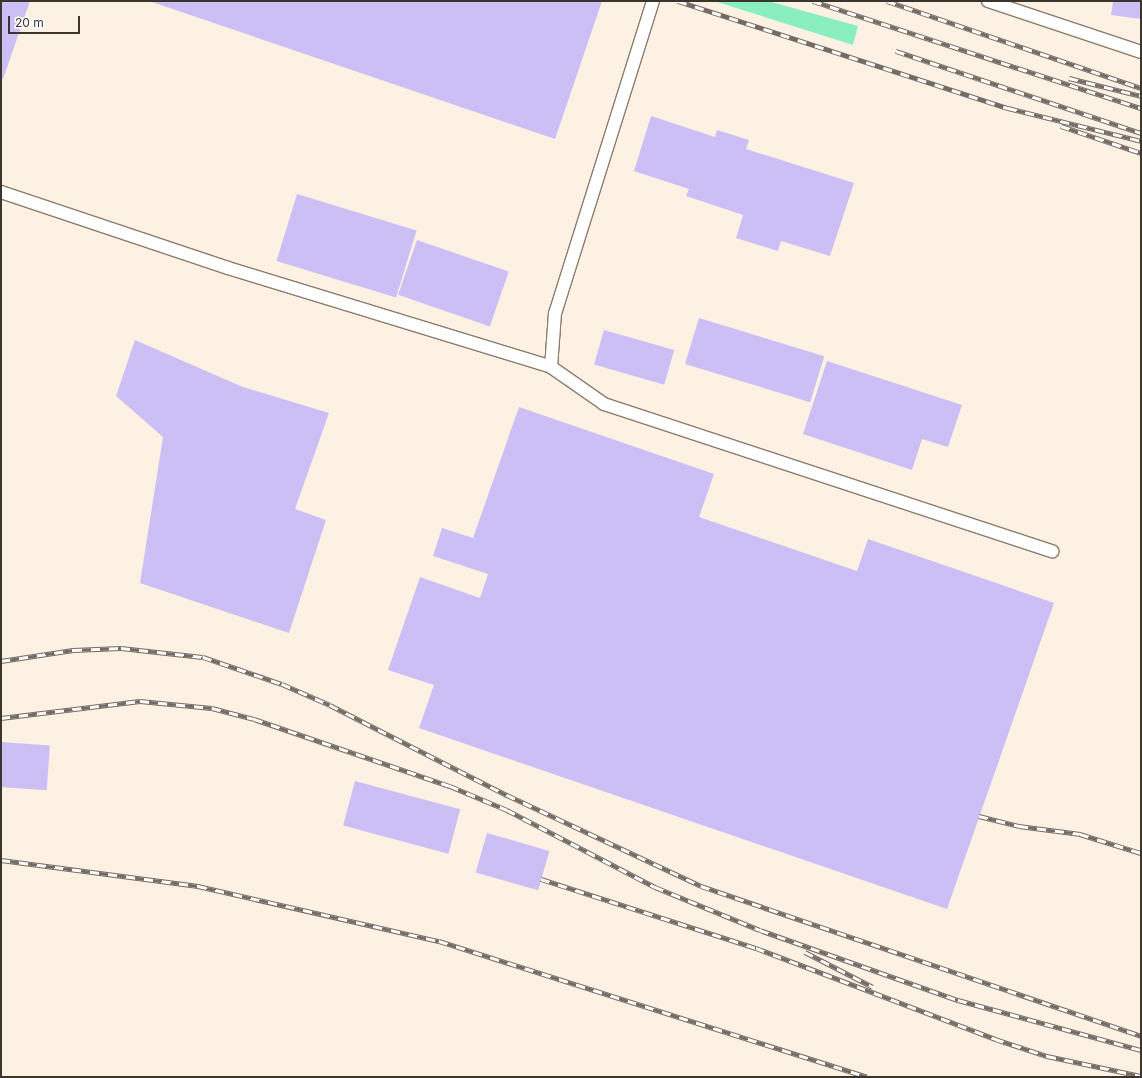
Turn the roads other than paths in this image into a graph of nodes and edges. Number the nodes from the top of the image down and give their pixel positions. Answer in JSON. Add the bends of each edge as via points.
{"nodes":[{"id":1,"x":653,"y":1,"type":"edge"},
{"id":2,"x":988,"y":1,"type":"edge"},
{"id":3,"x":1141,"y":52,"type":"edge"},
{"id":4,"x":1,"y":192,"type":"edge"},
{"id":5,"x":551,"y":367,"type":"junction"},
{"id":6,"x":1052,"y":551,"type":"dead end"}],
"edges":[{"from":1,"to":5,"type":"lane","via":[[555,314]]},
{"from":2,"to":3,"type":"lane"},
{"from":4,"to":5,"type":"lane","via":[[228,268]]},
{"from":5,"to":6,"type":"lane","via":[[604,404]]}]}
